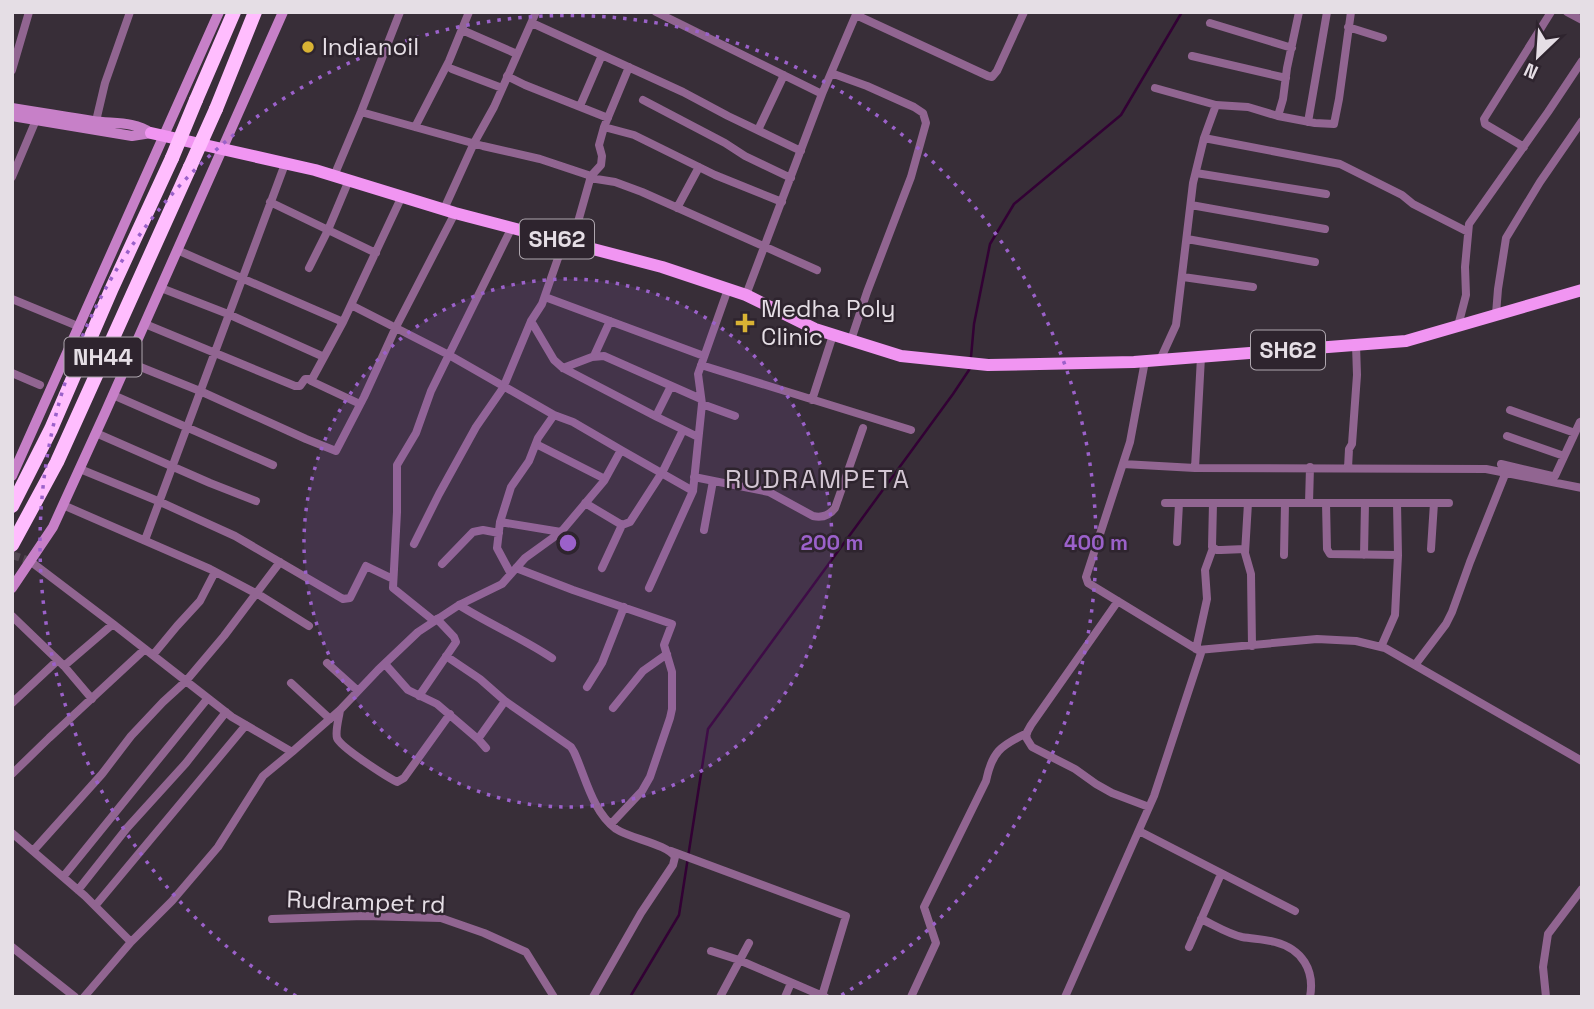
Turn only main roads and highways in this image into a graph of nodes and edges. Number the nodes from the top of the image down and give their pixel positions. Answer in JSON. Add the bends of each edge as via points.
{"nodes":[{"id":1,"x":234,"y":12,"type":"edge"},
{"id":2,"x":255,"y":12,"type":"edge"},
{"id":3,"x":151,"y":133,"type":"road end"},
{"id":4,"x":1582,"y":290,"type":"edge"},
{"id":5,"x":12,"y":506,"type":"edge"},
{"id":6,"x":12,"y":545,"type":"edge"}],
"edges":[{"from":1,"to":5,"type":"highway","number":"NH44","bridge":true,"via":[[173,158]]},
{"from":2,"to":6,"type":"highway","number":"NH44","bridge":true,"via":[[57,462]]},
{"from":3,"to":4,"type":"main road","number":"SH62","via":[[334,176],[662,267],[746,296],[815,329],[901,356],[988,365],[1144,361],[1406,341]]}]}
